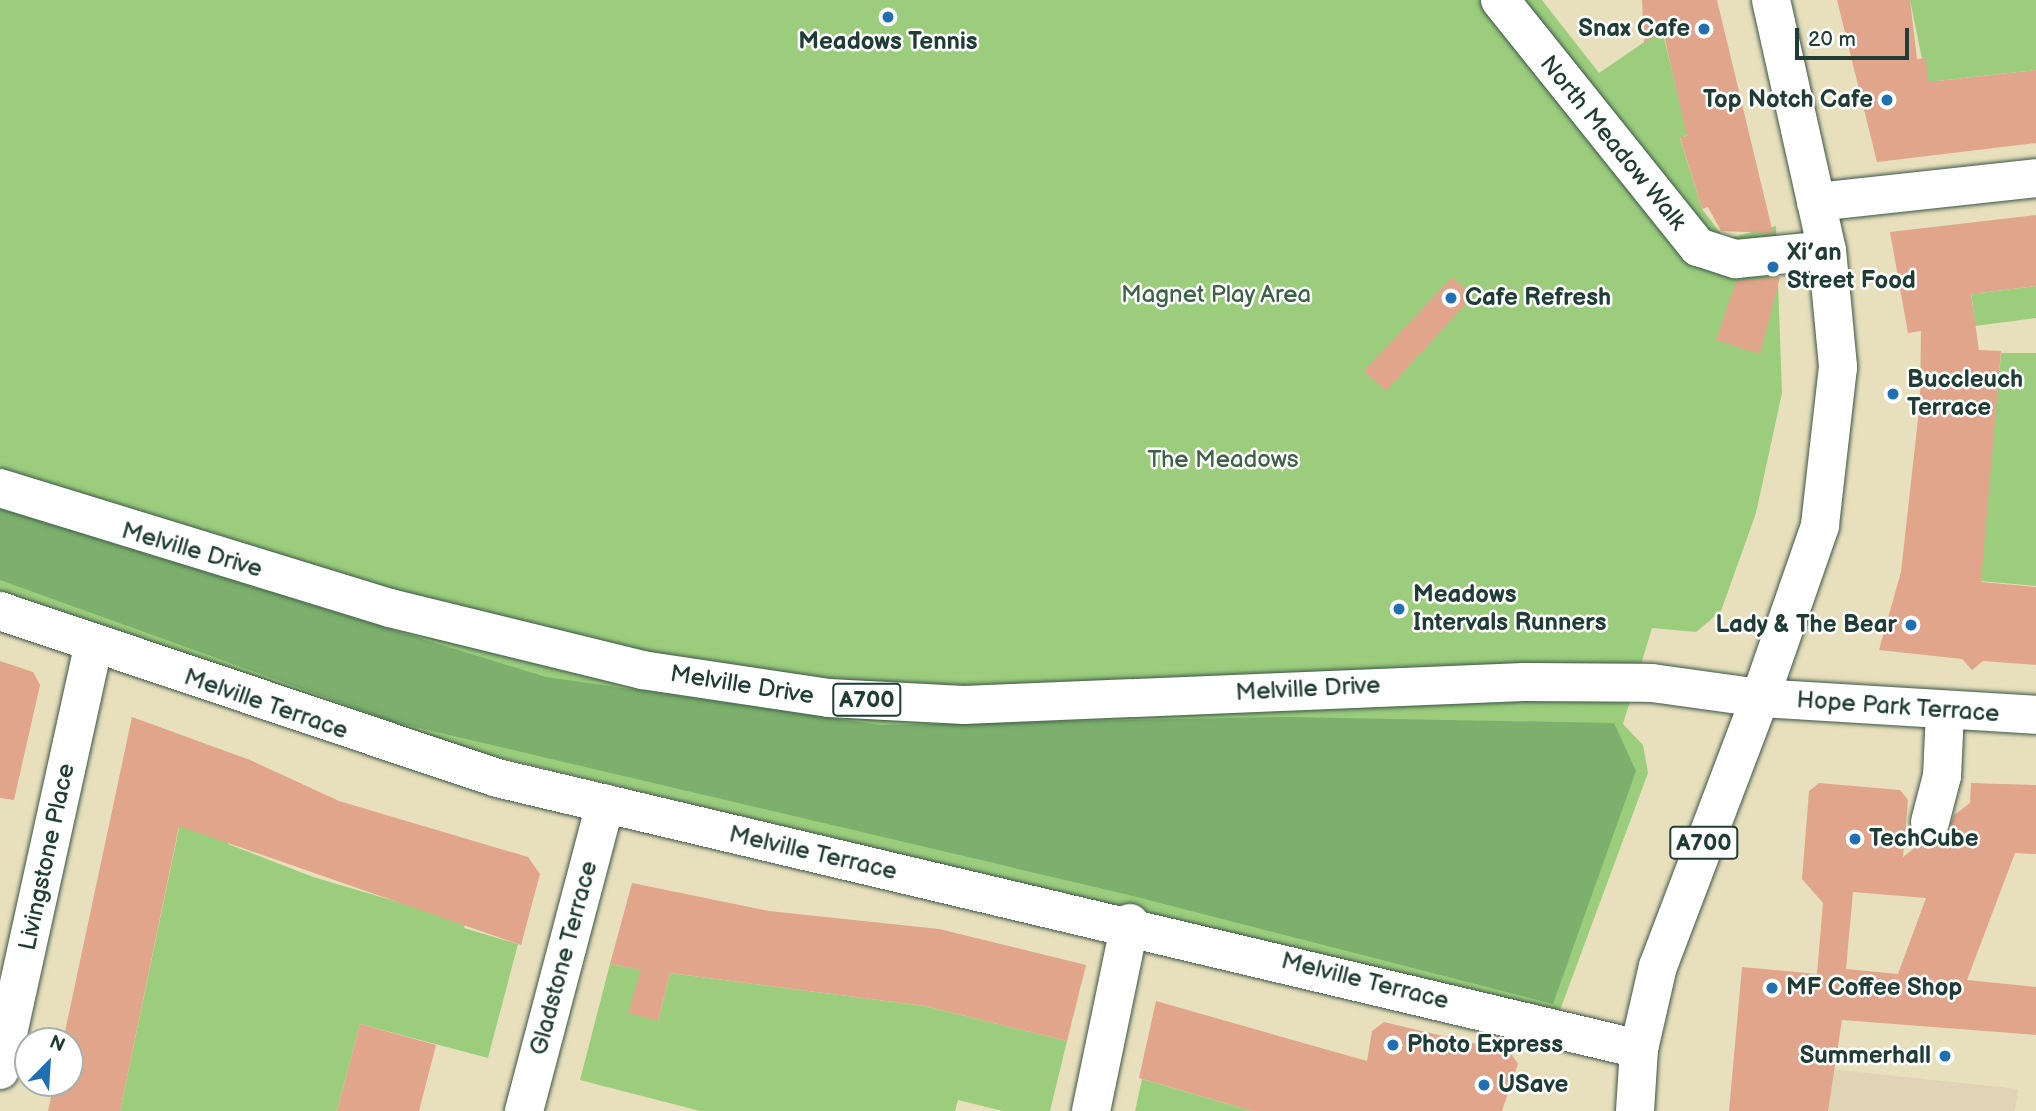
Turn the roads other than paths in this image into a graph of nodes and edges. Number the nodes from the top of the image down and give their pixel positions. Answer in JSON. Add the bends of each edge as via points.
{"nodes":[{"id":1,"x":1500,"y":0,"type":"edge"},
{"id":2,"x":1771,"y":0,"type":"edge"},
{"id":3,"x":2036,"y":178,"type":"edge"},
{"id":4,"x":1816,"y":202,"type":"junction"},
{"id":5,"x":1827,"y":250,"type":"junction"},
{"id":6,"x":0,"y":488,"type":"edge"},
{"id":7,"x":0,"y":611,"type":"edge"},
{"id":8,"x":94,"y":644,"type":"junction"},
{"id":9,"x":1760,"y":698,"type":"junction"},
{"id":10,"x":1945,"y":712,"type":"junction"},
{"id":11,"x":2036,"y":715,"type":"edge"},
{"id":12,"x":605,"y":804,"type":"junction"},
{"id":13,"x":1930,"y":822,"type":"dead end"},
{"id":14,"x":1130,"y":923,"type":"junction"},
{"id":15,"x":1639,"y":1049,"type":"junction"},
{"id":16,"x":0,"y":1070,"type":"edge"},
{"id":17,"x":524,"y":1111,"type":"edge"},
{"id":18,"x":1091,"y":1111,"type":"edge"},
{"id":19,"x":1635,"y":1111,"type":"edge"}],
"edges":[{"from":1,"to":5,"type":"street","name":"North Meadow Walk","via":[[1698,247],[1737,259]]},
{"from":2,"to":4,"type":"street"},
{"from":3,"to":4,"type":"street"},
{"from":4,"to":5,"type":"street"},
{"from":5,"to":9,"type":"street","via":[[1839,367],[1828,481],[1800,596]]},
{"from":6,"to":9,"type":"street","name":"Melville Drive","number":"A700","via":[[390,608],[642,670],[829,698],[964,705],[1524,682],[1652,683]]},
{"from":7,"to":8,"type":"street","name":"Melville Terrace"},
{"from":8,"to":12,"type":"street","name":"Melville Terrace","via":[[380,743]]},
{"from":8,"to":16,"type":"street","name":"Livingstone Place"},
{"from":9,"to":10,"type":"street","name":"Hope Park Terrace"},
{"from":9,"to":15,"type":"street","number":"A700","via":[[1658,966]]},
{"from":10,"to":11,"type":"street","name":"Hope Park Terrace"},
{"from":10,"to":13,"type":"street","via":[[1941,776]]},
{"from":12,"to":14,"type":"street","name":"Melville Terrace"},
{"from":12,"to":17,"type":"street","name":"Gladstone Terrace"},
{"from":14,"to":15,"type":"street","name":"Melville Terrace"},
{"from":14,"to":18,"type":"street"},
{"from":15,"to":19,"type":"street","number":"A700"}]}
